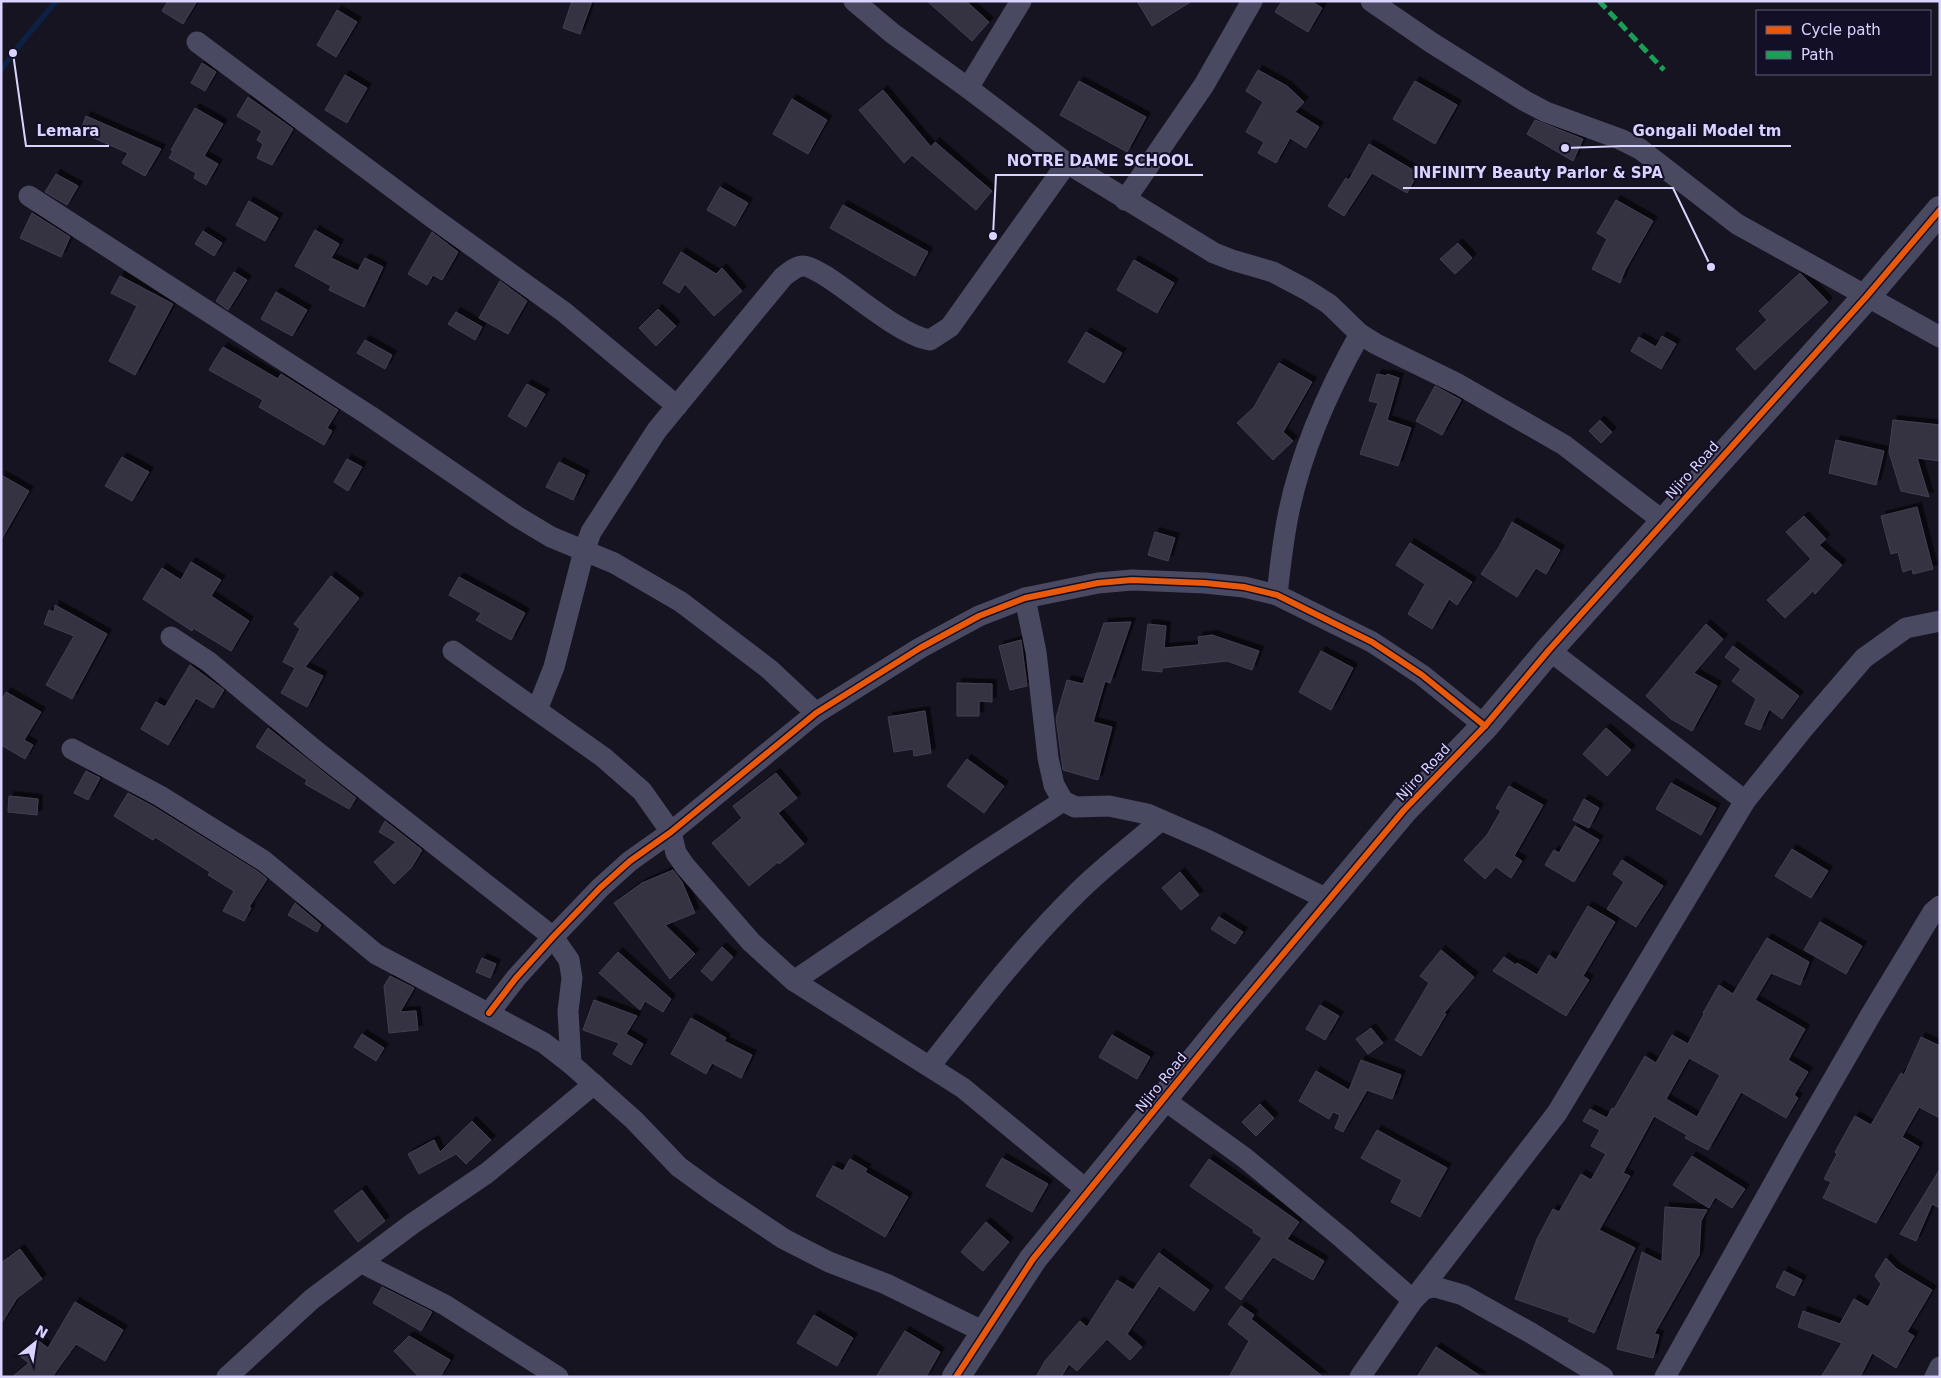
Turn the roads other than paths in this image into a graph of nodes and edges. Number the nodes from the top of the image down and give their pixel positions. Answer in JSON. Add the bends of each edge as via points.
{"nodes":[{"id":1,"x":854,"y":1,"type":"edge"},
{"id":2,"x":1021,"y":1,"type":"edge"},
{"id":3,"x":1252,"y":1,"type":"edge"},
{"id":4,"x":1371,"y":1,"type":"edge"},
{"id":5,"x":197,"y":42,"type":"dead end"},
{"id":6,"x":968,"y":88,"type":"junction"},
{"id":7,"x":1067,"y":163,"type":"junction"},
{"id":8,"x":30,"y":196,"type":"dead end"},
{"id":9,"x":1125,"y":200,"type":"junction"},
{"id":10,"x":1940,"y":210,"type":"edge"},
{"id":11,"x":1866,"y":297,"type":"junction"},
{"id":12,"x":1360,"y":334,"type":"junction"},
{"id":13,"x":1940,"y":337,"type":"edge"},
{"id":14,"x":677,"y":406,"type":"junction"},
{"id":15,"x":1663,"y":521,"type":"junction"},
{"id":16,"x":584,"y":551,"type":"junction"},
{"id":17,"x":1277,"y":595,"type":"junction"},
{"id":18,"x":1025,"y":598,"type":"junction"},
{"id":19,"x":1940,"y":621,"type":"edge"},
{"id":20,"x":171,"y":637,"type":"dead end"},
{"id":21,"x":453,"y":650,"type":"dead end"},
{"id":22,"x":1549,"y":650,"type":"junction"},
{"id":23,"x":537,"y":710,"type":"junction"},
{"id":24,"x":816,"y":713,"type":"junction"},
{"id":25,"x":1485,"y":726,"type":"junction"},
{"id":26,"x":72,"y":749,"type":"dead end"},
{"id":27,"x":1063,"y":801,"type":"junction"},
{"id":28,"x":1745,"y":801,"type":"junction"},
{"id":29,"x":1162,"y":820,"type":"junction"},
{"id":30,"x":671,"y":832,"type":"junction"},
{"id":31,"x":1329,"y":900,"type":"junction"},
{"id":32,"x":1940,"y":906,"type":"edge"},
{"id":33,"x":553,"y":937,"type":"junction"},
{"id":34,"x":794,"y":981,"type":"junction"},
{"id":35,"x":489,"y":1013,"type":"junction"},
{"id":36,"x":572,"y":1064,"type":"junction"},
{"id":37,"x":930,"y":1066,"type":"junction"},
{"id":38,"x":594,"y":1084,"type":"junction"},
{"id":39,"x":1163,"y":1099,"type":"junction"},
{"id":40,"x":1088,"y":1191,"type":"junction"},
{"id":41,"x":362,"y":1263,"type":"junction"},
{"id":42,"x":1412,"y":1300,"type":"junction"},
{"id":43,"x":984,"y":1332,"type":"junction"},
{"id":44,"x":1940,"y":1367,"type":"edge"},
{"id":45,"x":546,"y":1374,"type":"edge"},
{"id":46,"x":227,"y":1377,"type":"edge"},
{"id":47,"x":956,"y":1377,"type":"edge"},
{"id":48,"x":1360,"y":1377,"type":"edge"},
{"id":49,"x":1603,"y":1377,"type":"edge"},
{"id":50,"x":1665,"y":1377,"type":"edge"},
{"id":51,"x":1935,"y":1377,"type":"edge"}],
"edges":[{"from":1,"to":6,"type":"street"},
{"from":2,"to":6,"type":"street"},
{"from":3,"to":9,"type":"street","via":[[1204,85]]},
{"from":4,"to":11,"type":"street","via":[[1518,97],[1546,112],[1640,149],[1737,224]]},
{"from":5,"to":14,"type":"street","via":[[564,312]]},
{"from":6,"to":7,"type":"street"},
{"from":7,"to":9,"type":"street"},
{"from":7,"to":14,"type":"street","via":[[950,327],[941,335],[930,340],[911,334],[833,280],[810,268],[797,267],[783,277]]},
{"from":8,"to":16,"type":"street","via":[[370,416],[516,516]]},
{"from":9,"to":12,"type":"street","via":[[1214,252],[1273,272],[1307,290],[1329,304]]},
{"from":10,"to":11,"type":"street","name":"Njiro Road"},
{"from":11,"to":13,"type":"street"},
{"from":11,"to":15,"type":"street","name":"Njiro Road"},
{"from":12,"to":15,"type":"street","via":[[1458,384],[1564,445]]},
{"from":12,"to":17,"type":"street","via":[[1306,448],[1282,543]]},
{"from":14,"to":16,"type":"street","via":[[657,430],[604,510]]},
{"from":15,"to":22,"type":"street","name":"Njiro Road"},
{"from":16,"to":23,"type":"street","via":[[554,667]]},
{"from":16,"to":24,"type":"street","via":[[614,563],[681,602],[769,669]]},
{"from":17,"to":18,"type":"street","via":[[1244,587],[1132,580],[1098,583]]},
{"from":17,"to":25,"type":"street","via":[[1372,642],[1422,675]]},
{"from":18,"to":24,"type":"street","via":[[979,616],[920,648]]},
{"from":18,"to":27,"type":"street","via":[[1036,652],[1048,758],[1054,785]]},
{"from":19,"to":28,"type":"street","via":[[1906,628],[1864,658]]},
{"from":20,"to":33,"type":"street","via":[[209,662],[316,751]]},
{"from":21,"to":23,"type":"street"},
{"from":22,"to":25,"type":"street","name":"Njiro Road"},
{"from":22,"to":28,"type":"street"},
{"from":23,"to":30,"type":"street","via":[[604,757],[642,791]]},
{"from":24,"to":30,"type":"street"},
{"from":25,"to":31,"type":"street","name":"Njiro Road","via":[[1404,810]]},
{"from":26,"to":35,"type":"street","via":[[160,796],[264,861],[376,954]]},
{"from":27,"to":29,"type":"street","via":[[1075,807],[1121,807]]},
{"from":27,"to":34,"type":"street"},
{"from":28,"to":42,"type":"street","via":[[1557,1113]]},
{"from":29,"to":31,"type":"street"},
{"from":29,"to":37,"type":"street","via":[[1093,877],[1033,939]]},
{"from":30,"to":33,"type":"street","via":[[630,861]]},
{"from":30,"to":34,"type":"street","via":[[676,853],[707,893],[751,942]]},
{"from":31,"to":39,"type":"street","name":"Njiro Road"},
{"from":32,"to":50,"type":"street","via":[[1933,912],[1870,1016]]},
{"from":33,"to":35,"type":"street"},
{"from":33,"to":36,"type":"street","via":[[569,960],[572,978],[568,1011]]},
{"from":34,"to":37,"type":"street"},
{"from":35,"to":36,"type":"street","via":[[544,1043]]},
{"from":36,"to":38,"type":"street"},
{"from":37,"to":40,"type":"street","via":[[999,1116]]},
{"from":38,"to":41,"type":"street","via":[[486,1173]]},
{"from":38,"to":43,"type":"street","via":[[679,1167],[784,1238],[829,1262],[886,1284]]},
{"from":39,"to":40,"type":"street","name":"Njiro Road"},
{"from":39,"to":42,"type":"street","via":[[1245,1158]]},
{"from":40,"to":43,"type":"street","name":"Njiro Road","via":[[1033,1259]]},
{"from":41,"to":45,"type":"street","via":[[445,1305]]},
{"from":41,"to":46,"type":"street","via":[[312,1300]]},
{"from":42,"to":48,"type":"street"},
{"from":42,"to":49,"type":"street","via":[[1424,1289],[1435,1287],[1463,1295]]},
{"from":43,"to":47,"type":"street","name":"Njiro Road"},
{"from":44,"to":51,"type":"street"}]}
